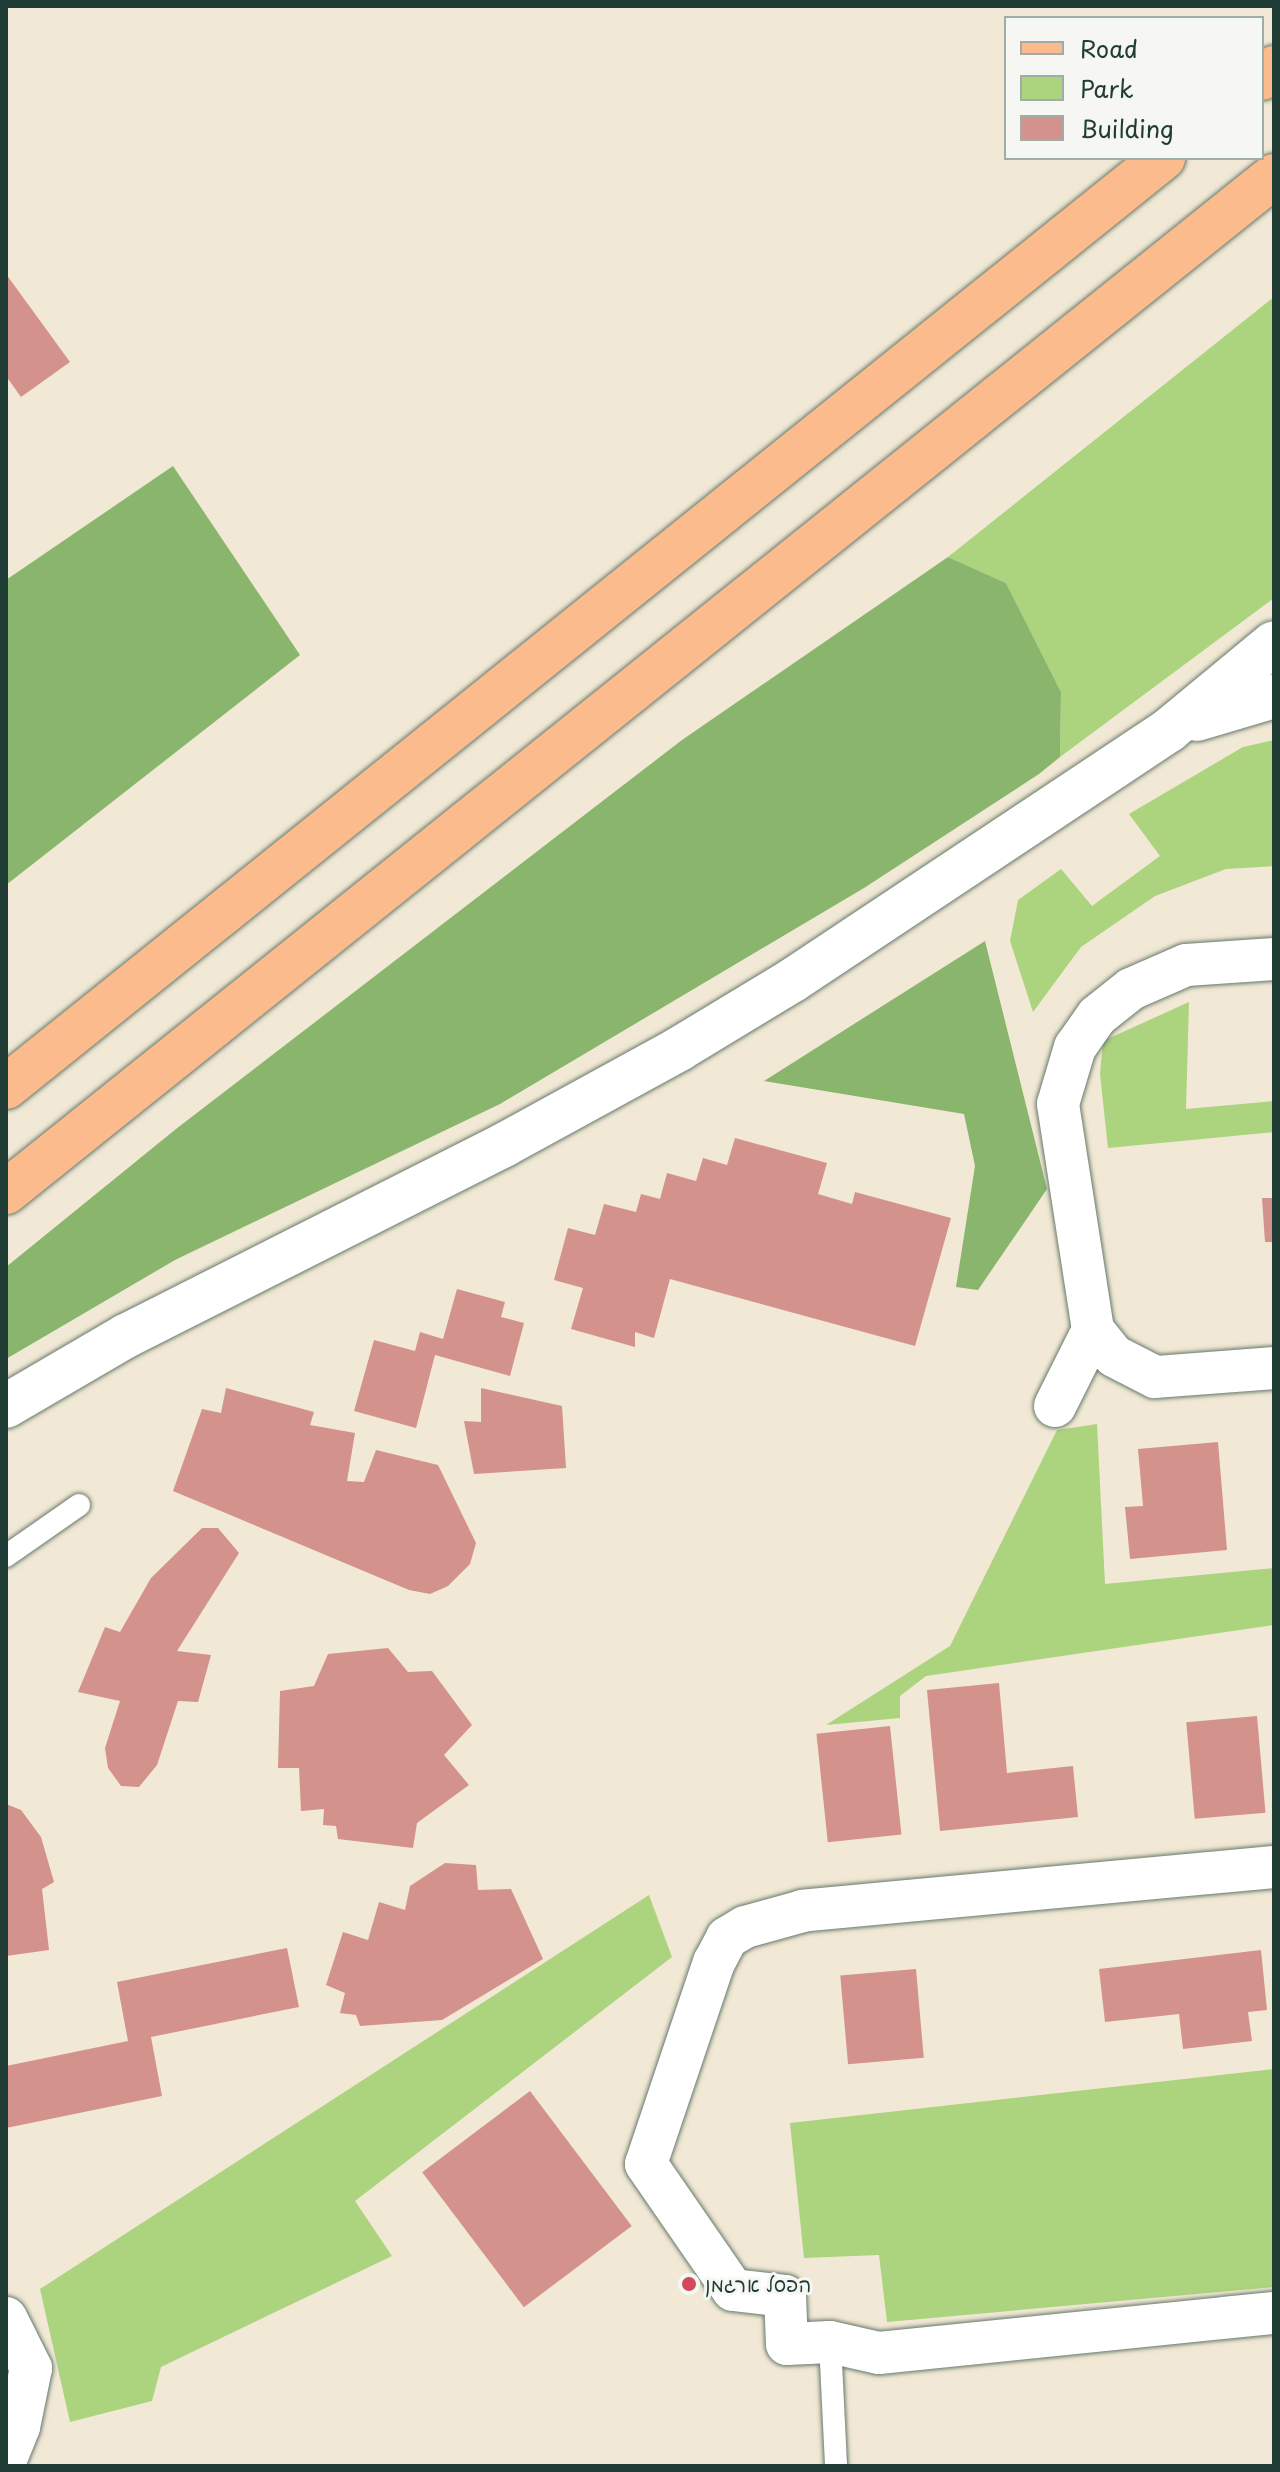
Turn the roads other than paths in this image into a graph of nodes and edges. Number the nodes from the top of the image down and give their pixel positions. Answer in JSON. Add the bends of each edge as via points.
{"nodes":[{"id":1,"x":1161,"y":160,"type":"edge"},
{"id":2,"x":1274,"y":176,"type":"edge"},
{"id":3,"x":1274,"y":643,"type":"edge"},
{"id":4,"x":1274,"y":696,"type":"edge"},
{"id":5,"x":1169,"y":730,"type":"junction"},
{"id":6,"x":1274,"y":959,"type":"edge"},
{"id":7,"x":6,"y":1087,"type":"edge"},
{"id":8,"x":6,"y":1192,"type":"edge"},
{"id":9,"x":1093,"y":1330,"type":"junction"},
{"id":10,"x":1274,"y":1368,"type":"edge"},
{"id":11,"x":6,"y":1406,"type":"edge"},
{"id":12,"x":1055,"y":1406,"type":"dead end"},
{"id":13,"x":79,"y":1505,"type":"dead end"},
{"id":14,"x":6,"y":1556,"type":"edge"},
{"id":15,"x":1274,"y":1867,"type":"edge"},
{"id":16,"x":1274,"y":2313,"type":"edge"},
{"id":17,"x":6,"y":2318,"type":"edge"},
{"id":18,"x":830,"y":2342,"type":"junction"},
{"id":19,"x":6,"y":2459,"type":"edge"},
{"id":20,"x":836,"y":2466,"type":"edge"}],
"edges":[{"from":1,"to":7,"type":"main road"},
{"from":2,"to":8,"type":"main road"},
{"from":3,"to":5,"type":"street"},
{"from":4,"to":5,"type":"street","via":[[1227,706]]},
{"from":5,"to":11,"type":"street","via":[[818,964],[679,1049],[504,1145],[126,1336]]},
{"from":6,"to":9,"type":"street","via":[[1161,972],[1097,1016],[1075,1047],[1058,1104]]},
{"from":9,"to":10,"type":"street","via":[[1114,1356],[1155,1377]]},
{"from":9,"to":12,"type":"street"},
{"from":13,"to":14,"type":"lane"},
{"from":15,"to":18,"type":"street","via":[[803,1911],[745,1927],[727,1938],[714,1962],[646,2164],[733,2290],[785,2296],[787,2344]]},
{"from":16,"to":18,"type":"street","via":[[879,2353]]},
{"from":17,"to":19,"type":"street","via":[[31,2368],[19,2427]]},
{"from":18,"to":20,"type":"lane"}]}
